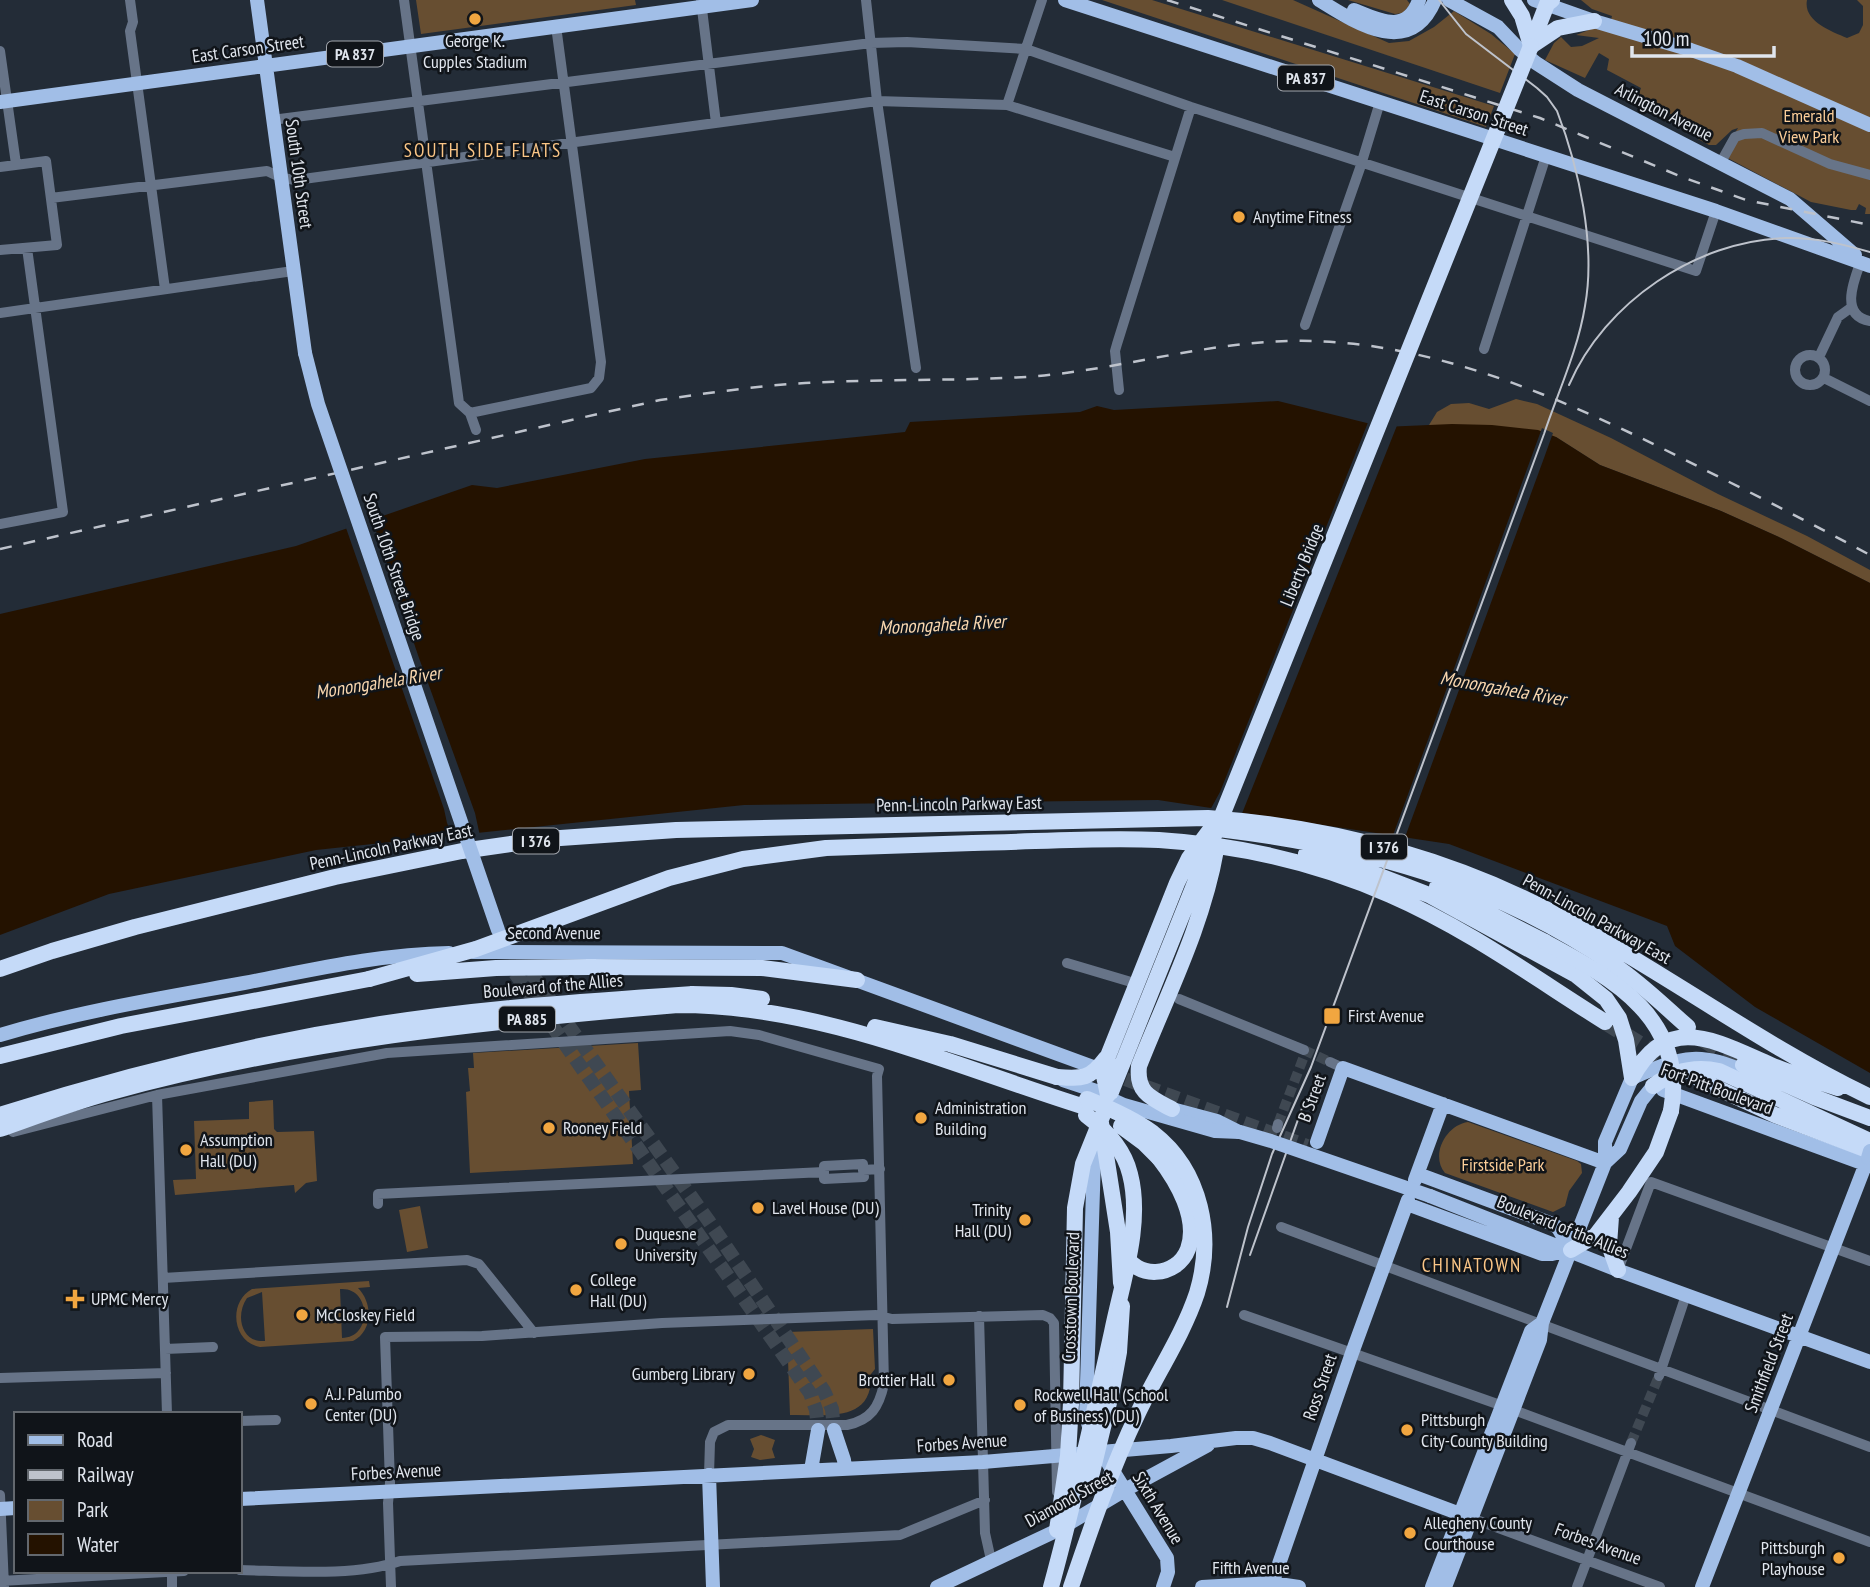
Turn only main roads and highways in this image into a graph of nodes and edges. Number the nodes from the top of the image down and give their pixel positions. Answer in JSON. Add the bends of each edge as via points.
{"nodes":[{"id":1,"x":257,"y":0,"type":"edge"},
{"id":2,"x":751,"y":0,"type":"edge"},
{"id":3,"x":1065,"y":0,"type":"edge"},
{"id":4,"x":1449,"y":0,"type":"edge"},
{"id":5,"x":1512,"y":0,"type":"edge"},
{"id":6,"x":1320,"y":1,"type":"edge"},
{"id":7,"x":1544,"y":1,"type":"edge"},
{"id":8,"x":1429,"y":2,"type":"edge"},
{"id":9,"x":701,"y":3,"type":"edge"},
{"id":10,"x":1594,"y":21,"type":"junction"},
{"id":11,"x":1531,"y":46,"type":"junction"},
{"id":12,"x":266,"y":66,"type":"junction"},
{"id":13,"x":4,"y":101,"type":"edge"},
{"id":14,"x":1870,"y":125,"type":"edge"},
{"id":15,"x":1865,"y":263,"type":"edge"},
{"id":16,"x":304,"y":352,"type":"joint"},
{"id":17,"x":1222,"y":816,"type":"junction"},
{"id":18,"x":1087,"y":820,"type":"junction"},
{"id":19,"x":1158,"y":840,"type":"junction"},
{"id":20,"x":1299,"y":841,"type":"junction"},
{"id":21,"x":509,"y":952,"type":"junction"},
{"id":22,"x":0,"y":969,"type":"edge"},
{"id":23,"x":515,"y":973,"type":"tunnel mouth"},
{"id":24,"x":531,"y":973,"type":"tunnel mouth"},
{"id":25,"x":369,"y":979,"type":"junction"},
{"id":26,"x":858,"y":980,"type":"junction"},
{"id":27,"x":1605,"y":1022,"type":"tunnel mouth"},
{"id":28,"x":1688,"y":1027,"type":"tunnel mouth"},
{"id":29,"x":0,"y":1035,"type":"edge"},
{"id":30,"x":916,"y":1038,"type":"junction"},
{"id":31,"x":0,"y":1056,"type":"edge"},
{"id":32,"x":1108,"y":1056,"type":"junction"},
{"id":33,"x":1096,"y":1068,"type":"tunnel mouth"},
{"id":34,"x":1742,"y":1068,"type":"junction"},
{"id":35,"x":1057,"y":1077,"type":"junction"},
{"id":36,"x":1632,"y":1078,"type":"junction"},
{"id":37,"x":1700,"y":1080,"type":"dead end"},
{"id":38,"x":1653,"y":1086,"type":"junction"},
{"id":39,"x":1110,"y":1093,"type":"junction"},
{"id":40,"x":1870,"y":1097,"type":"edge"},
{"id":41,"x":1443,"y":1104,"type":"junction"},
{"id":42,"x":1172,"y":1109,"type":"junction"},
{"id":43,"x":1090,"y":1111,"type":"junction"},
{"id":44,"x":0,"y":1115,"type":"edge"},
{"id":45,"x":1870,"y":1118,"type":"edge"},
{"id":46,"x":1870,"y":1127,"type":"edge"},
{"id":47,"x":0,"y":1129,"type":"edge"},
{"id":48,"x":1240,"y":1132,"type":"junction"},
{"id":49,"x":1093,"y":1140,"type":"junction"},
{"id":50,"x":1870,"y":1141,"type":"edge"},
{"id":51,"x":1317,"y":1142,"type":"dead end"},
{"id":52,"x":1869,"y":1158,"type":"edge"},
{"id":53,"x":1605,"y":1163,"type":"junction"},
{"id":54,"x":1612,"y":1214,"type":"junction"},
{"id":55,"x":1571,"y":1250,"type":"junction"},
{"id":56,"x":1122,"y":1261,"type":"junction"},
{"id":57,"x":1618,"y":1270,"type":"junction"},
{"id":58,"x":1800,"y":1337,"type":"junction"},
{"id":59,"x":1870,"y":1362,"type":"edge"},
{"id":60,"x":818,"y":1430,"type":"tunnel mouth"},
{"id":61,"x":834,"y":1430,"type":"tunnel mouth"},
{"id":62,"x":1219,"y":1440,"type":"junction"},
{"id":63,"x":1101,"y":1452,"type":"junction"},
{"id":64,"x":1315,"y":1459,"type":"junction"},
{"id":65,"x":845,"y":1469,"type":"junction"},
{"id":66,"x":811,"y":1470,"type":"junction"},
{"id":67,"x":709,"y":1475,"type":"junction"},
{"id":68,"x":1125,"y":1490,"type":"junction"},
{"id":69,"x":242,"y":1499,"type":"edge"},
{"id":70,"x":1466,"y":1516,"type":"junction"},
{"id":71,"x":1271,"y":1585,"type":"edge"},
{"id":72,"x":713,"y":1587,"type":"edge"},
{"id":73,"x":936,"y":1587,"type":"edge"},
{"id":74,"x":1049,"y":1587,"type":"edge"},
{"id":75,"x":1069,"y":1587,"type":"edge"},
{"id":76,"x":1164,"y":1587,"type":"edge"},
{"id":77,"x":1202,"y":1587,"type":"edge"},
{"id":78,"x":1299,"y":1587,"type":"edge"},
{"id":79,"x":1432,"y":1587,"type":"edge"},
{"id":80,"x":1445,"y":1587,"type":"edge"},
{"id":81,"x":1702,"y":1587,"type":"edge"}],
"edges":[{"from":1,"to":12,"type":"main road","name":"South 10th Street"},
{"from":2,"to":9,"type":"main road","name":"East Carson Street","number":"PA 837"},
{"from":3,"to":15,"type":"main road","name":"East Carson Street","number":"PA 837"},
{"from":4,"to":15,"type":"main road","name":"Arlington Avenue","via":[[1498,27],[1536,63],[1578,90],[1790,199]]},
{"from":5,"to":11,"type":"highway"},
{"from":6,"to":8,"type":"main road","via":[[1395,22]]},
{"from":7,"to":10,"type":"main road"},
{"from":7,"to":11,"type":"highway","name":"Liberty Bridge"},
{"from":9,"to":12,"type":"main road","name":"East Carson Street","number":"PA 837"},
{"from":10,"to":11,"type":"highway","via":[[1556,29]]},
{"from":10,"to":14,"type":"main road","via":[[1737,66]]},
{"from":11,"to":17,"type":"highway","name":"Liberty Bridge","bridge":true},
{"from":12,"to":13,"type":"main road","name":"East Carson Street","number":"PA 837"},
{"from":12,"to":16,"type":"main road","name":"South 10th Street"},
{"from":16,"to":21,"type":"main road","name":"South 10th Street Bridge","bridge":true},
{"from":17,"to":32,"type":"highway","bridge":true,"via":[[1189,858]]},
{"from":17,"to":39,"type":"highway","name":"Liberty Bridge","bridge":true},
{"from":17,"to":42,"type":"highway","bridge":true,"via":[[1204,900],[1139,1066],[1142,1089]]},
{"from":18,"to":20,"type":"highway","via":[[1213,828]]},
{"from":18,"to":22,"type":"highway","name":"Penn-Lincoln Parkway East","number":"I 376","via":[[676,830],[504,845],[367,870],[135,927]]},
{"from":18,"to":40,"type":"highway","name":"Penn-Lincoln Parkway East","number":"I 376","via":[[1208,818],[1276,825],[1378,845],[1444,865],[1568,920]]},
{"from":19,"to":25,"type":"highway","number":"I 376","bridge":true,"via":[[826,848],[743,859],[669,878],[476,949]]},
{"from":19,"to":27,"type":"highway","number":"I 376","via":[[1283,859],[1380,891],[1462,933]]},
{"from":19,"to":36,"type":"highway","via":[[1283,849],[1364,870],[1444,902],[1597,990],[1623,1029]]},
{"from":20,"to":28,"type":"highway","via":[[1403,864],[1511,906],[1616,967]]},
{"from":20,"to":54,"type":"highway","bridge":true,"via":[[1414,877],[1481,908],[1619,986],[1639,1003],[1668,1050],[1674,1089],[1656,1152]]},
{"from":21,"to":23,"type":"main road"},
{"from":21,"to":24,"type":"main road"},
{"from":21,"to":26,"type":"main road","name":"Second Avenue","via":[[775,953]]},
{"from":21,"to":29,"type":"main road","name":"Second Avenue","via":[[381,958],[117,1006]]},
{"from":25,"to":26,"type":"highway","bridge":true,"via":[[496,968],[590,967],[762,968]]},
{"from":25,"to":31,"type":"highway","number":"I 376","via":[[99,1031]]},
{"from":26,"to":33,"type":"main road","name":"Second Avenue"},
{"from":30,"to":35,"type":"highway","name":"Boulevard of the Allies"},
{"from":30,"to":43,"type":"highway"},
{"from":30,"to":44,"type":"highway","name":"Boulevard of the Allies","number":"PA 885","via":[[731,995],[610,999],[366,1026],[136,1074]]},
{"from":32,"to":35,"type":"highway","bridge":true,"via":[[1086,1077]]},
{"from":32,"to":39,"type":"highway","bridge":true,"via":[[1104,1082]]},
{"from":34,"to":36,"type":"main road","name":"Fort Pitt Boulevard","via":[[1695,1058]]},
{"from":34,"to":45,"type":"highway"},
{"from":34,"to":46,"type":"main road","name":"Fort Pitt Boulevard"},
{"from":35,"to":39,"type":"main road","name":"Boulevard of the Allies","bridge":true},
{"from":36,"to":38,"type":"main road","name":"Fort Pitt Boulevard"},
{"from":36,"to":40,"type":"highway","via":[[1659,1046],[1697,1037]]},
{"from":36,"to":53,"type":"main road","via":[[1605,1142]]},
{"from":37,"to":52,"type":"highway"},
{"from":38,"to":50,"type":"highway","via":[[1684,1070],[1719,1071]]},
{"from":38,"to":52,"type":"main road","name":"Fort Pitt Boulevard"},
{"from":38,"to":53,"type":"main road","via":[[1641,1101],[1620,1149]]},
{"from":39,"to":42,"type":"main road","name":"Boulevard of the Allies","bridge":true},
{"from":39,"to":43,"type":"highway","name":"Liberty Bridge"},
{"from":39,"to":48,"type":"main road","name":"Boulevard of the Allies","bridge":true,"via":[[1124,1105],[1215,1131]]},
{"from":41,"to":51,"type":"main road","name":"B Street","via":[[1336,1065]]},
{"from":41,"to":53,"type":"main road"},
{"from":41,"to":55,"type":"main road","via":[[1417,1177],[1553,1224]]},
{"from":42,"to":48,"type":"main road","name":"Boulevard of the Allies","bridge":true},
{"from":43,"to":47,"type":"highway","name":"Boulevard of the Allies","number":"PA 885","via":[[944,1058],[796,1016],[729,1006],[678,1005],[457,1026],[338,1043],[109,1092]]},
{"from":43,"to":49,"type":"highway","name":"Liberty Bridge"},
{"from":43,"to":56,"type":"highway"},
{"from":43,"to":56,"type":"highway","bridge":true,"via":[[1123,1127],[1151,1149],[1171,1174],[1186,1209],[1189,1246],[1176,1265],[1150,1272]]},
{"from":43,"to":74,"type":"highway","bridge":true,"via":[[1131,1175],[1134,1211],[1073,1508]]},
{"from":43,"to":75,"type":"highway","bridge":true,"via":[[1151,1131],[1179,1160],[1200,1205],[1205,1249],[1196,1295],[1114,1466]]},
{"from":48,"to":55,"type":"main road","name":"Boulevard of the Allies","bridge":true,"via":[[1301,1150]]},
{"from":49,"to":63,"type":"main road","name":"Crosstown Boulevard","via":[[1086,1416]]},
{"from":49,"to":74,"type":"highway","name":"Liberty Bridge","bridge":true,"via":[[1080,1176],[1076,1208],[1065,1489]]},
{"from":52,"to":58,"type":"main road","name":"Smithfield Street"},
{"from":53,"to":55,"type":"main road"},
{"from":54,"to":55,"type":"highway","via":[[1596,1235]]},
{"from":54,"to":57,"type":"highway","via":[[1609,1245]]},
{"from":55,"to":57,"type":"main road","name":"Boulevard of the Allies"},
{"from":55,"to":64,"type":"main road","name":"Ross Street","via":[[1542,1254],[1407,1202]]},
{"from":55,"to":70,"type":"main road","via":[[1542,1323],[1531,1331],[1508,1408]]},
{"from":56,"to":75,"type":"highway","bridge":true,"via":[[1117,1365]]},
{"from":57,"to":58,"type":"main road","name":"Boulevard of the Allies"},
{"from":58,"to":59,"type":"main road","name":"Boulevard of the Allies"},
{"from":58,"to":81,"type":"main road","name":"Smithfield Street"},
{"from":60,"to":66,"type":"main road"},
{"from":61,"to":65,"type":"main road"},
{"from":62,"to":63,"type":"main road","name":"Forbes Avenue"},
{"from":62,"to":64,"type":"main road","name":"Forbes Avenue","via":[[1253,1438]]},
{"from":62,"to":68,"type":"main road","name":"Diamond Street"},
{"from":63,"to":65,"type":"main road","name":"Forbes Avenue"},
{"from":63,"to":68,"type":"main road","name":"Sixth Avenue"},
{"from":64,"to":70,"type":"main road","name":"Forbes Avenue"},
{"from":64,"to":71,"type":"main road","name":"Ross Street"},
{"from":65,"to":66,"type":"main road","name":"Forbes Avenue"},
{"from":66,"to":67,"type":"main road","name":"Forbes Avenue"},
{"from":67,"to":69,"type":"main road","name":"Forbes Avenue"},
{"from":67,"to":72,"type":"main road"},
{"from":68,"to":73,"type":"main road","name":"Diamond Street","via":[[1058,1530]]},
{"from":68,"to":76,"type":"main road","name":"Sixth Avenue","via":[[1167,1558]]},
{"from":70,"to":79,"type":"main road"},
{"from":70,"to":80,"type":"main road"},
{"from":71,"to":77,"type":"main road","name":"Fifth Avenue"},
{"from":71,"to":78,"type":"main road","name":"Fifth Avenue"}]}
